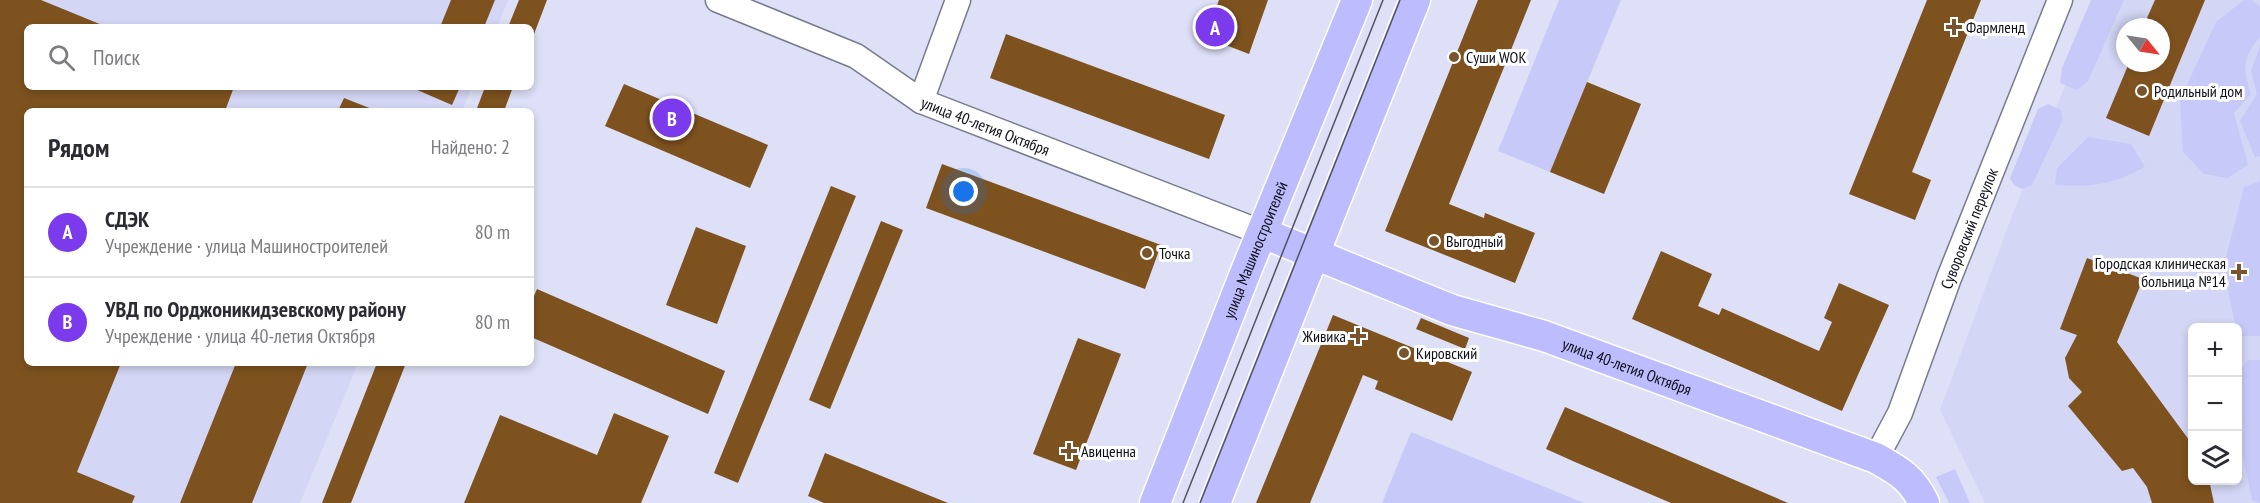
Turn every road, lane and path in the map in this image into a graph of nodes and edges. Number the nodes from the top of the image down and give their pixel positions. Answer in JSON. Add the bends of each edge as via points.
{"nodes":[{"id":1,"x":718,"y":0,"type":"edge"},
{"id":2,"x":958,"y":0,"type":"edge"},
{"id":3,"x":1357,"y":0,"type":"edge"},
{"id":4,"x":1415,"y":0,"type":"edge"},
{"id":5,"x":2060,"y":0,"type":"edge"},
{"id":6,"x":921,"y":101,"type":"junction"},
{"id":7,"x":1263,"y":233,"type":"junction"},
{"id":8,"x":1314,"y":254,"type":"junction"},
{"id":9,"x":1876,"y":458,"type":"junction"},
{"id":10,"x":1155,"y":503,"type":"edge"},
{"id":11,"x":1215,"y":503,"type":"edge"},
{"id":12,"x":1924,"y":503,"type":"edge"}],
"edges":[{"from":1,"to":6,"type":"street","name":"улица 40-летия Октября","via":[[856,56]]},
{"from":2,"to":6,"type":"street"},
{"from":3,"to":7,"type":"main road","name":"улица Машиностроителей"},
{"from":4,"to":8,"type":"main road"},
{"from":5,"to":9,"type":"street","name":"Суворовский переулок","via":[[1949,278],[1900,413]]},
{"from":6,"to":7,"type":"street","name":"улица 40-летия Октября"},
{"from":7,"to":8,"type":"main road","name":"улица 40-летия Октября"},
{"from":7,"to":10,"type":"main road","name":"улица Машиностроителей"},
{"from":8,"to":9,"type":"main road","name":"улица 40-летия Октября","via":[[1452,310],[1544,336]]},
{"from":8,"to":11,"type":"main road"},
{"from":9,"to":12,"type":"main road","name":"улица 40-летия Октября","via":[[1901,472]]}]}
